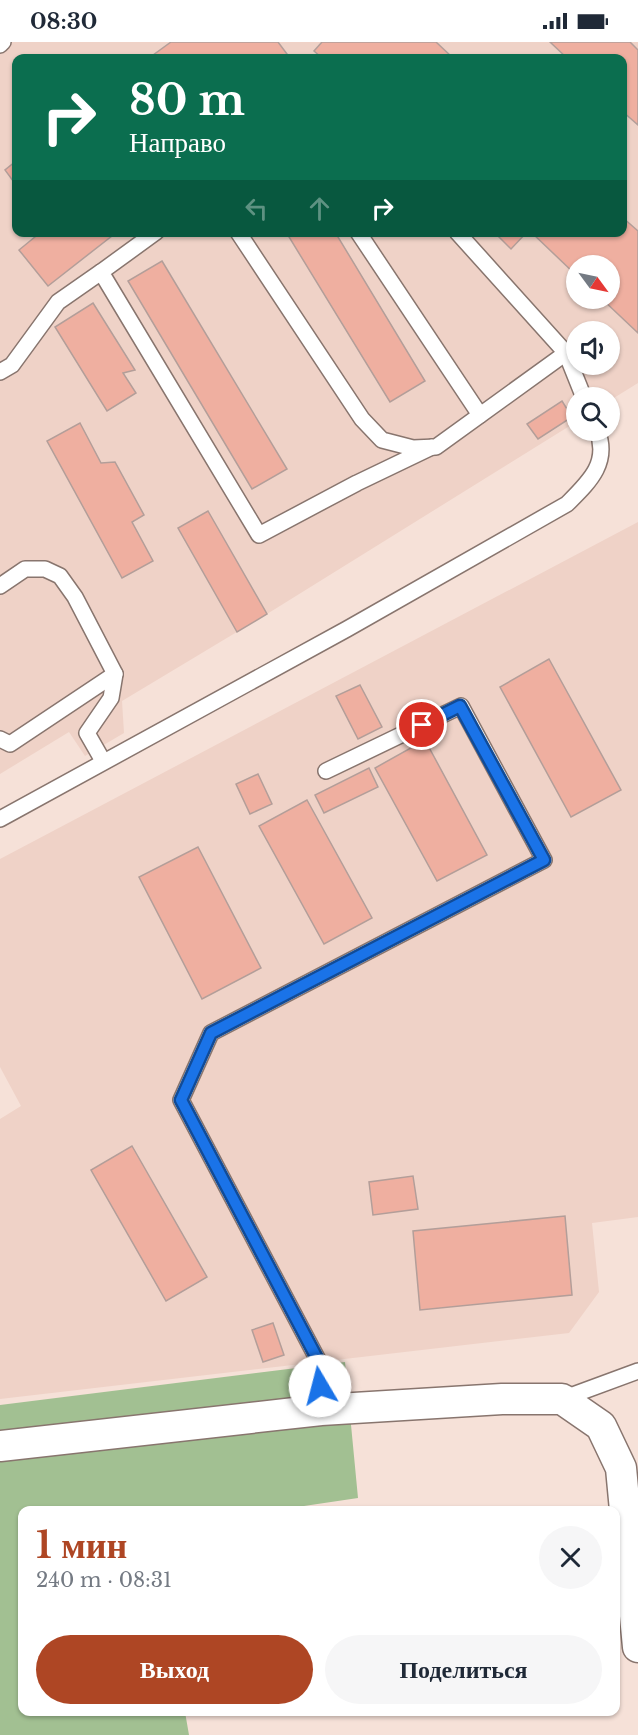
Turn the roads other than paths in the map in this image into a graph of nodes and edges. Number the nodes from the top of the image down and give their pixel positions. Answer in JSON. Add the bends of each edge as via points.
{"nodes":[{"id":1,"x":149,"y":237,"type":"edge"},
{"id":2,"x":241,"y":237,"type":"edge"},
{"id":3,"x":361,"y":237,"type":"edge"},
{"id":4,"x":462,"y":237,"type":"edge"},
{"id":5,"x":101,"y":272,"type":"junction"},
{"id":6,"x":566,"y":353,"type":"joint"},
{"id":7,"x":4,"y":365,"type":"edge"},
{"id":8,"x":480,"y":415,"type":"junction"},
{"id":9,"x":601,"y":441,"type":"edge"},
{"id":10,"x":432,"y":447,"type":"junction"},
{"id":11,"x":0,"y":586,"type":"edge"},
{"id":12,"x":115,"y":674,"type":"junction"},
{"id":13,"x":0,"y":739,"type":"edge"},
{"id":14,"x":103,"y":761,"type":"junction"},
{"id":15,"x":326,"y":771,"type":"dead end"},
{"id":16,"x":0,"y":819,"type":"edge"},
{"id":17,"x":638,"y":1371,"type":"edge"},
{"id":18,"x":561,"y":1399,"type":"junction"},
{"id":19,"x":321,"y":1410,"type":"junction"},
{"id":20,"x":0,"y":1446,"type":"edge"},
{"id":21,"x":638,"y":1647,"type":"edge"}],
"edges":[{"from":1,"to":5,"type":"lane"},
{"from":2,"to":10,"type":"lane","via":[[362,419],[382,440],[413,448]]},
{"from":3,"to":8,"type":"lane"},
{"from":4,"to":6,"type":"lane"},
{"from":5,"to":7,"type":"lane","via":[[58,302]]},
{"from":5,"to":10,"type":"lane","via":[[259,535]]},
{"from":6,"to":8,"type":"lane"},
{"from":8,"to":10,"type":"lane"},
{"from":9,"to":14,"type":"lane","via":[[601,460],[588,483],[567,504]]},
{"from":11,"to":12,"type":"lane","via":[[25,569],[45,569],[60,576]]},
{"from":12,"to":13,"type":"lane","via":[[10,744]]},
{"from":12,"to":14,"type":"lane","via":[[111,698],[87,733]]},
{"from":14,"to":16,"type":"lane"},
{"from":15,"to":19,"type":"lane","via":[[460,706],[544,860],[211,1033],[181,1100],[319,1362]]},
{"from":17,"to":18,"type":"lane"},
{"from":18,"to":19,"type":"street"},
{"from":18,"to":21,"type":"street","via":[[601,1426],[621,1468]]},
{"from":19,"to":20,"type":"street"}]}
